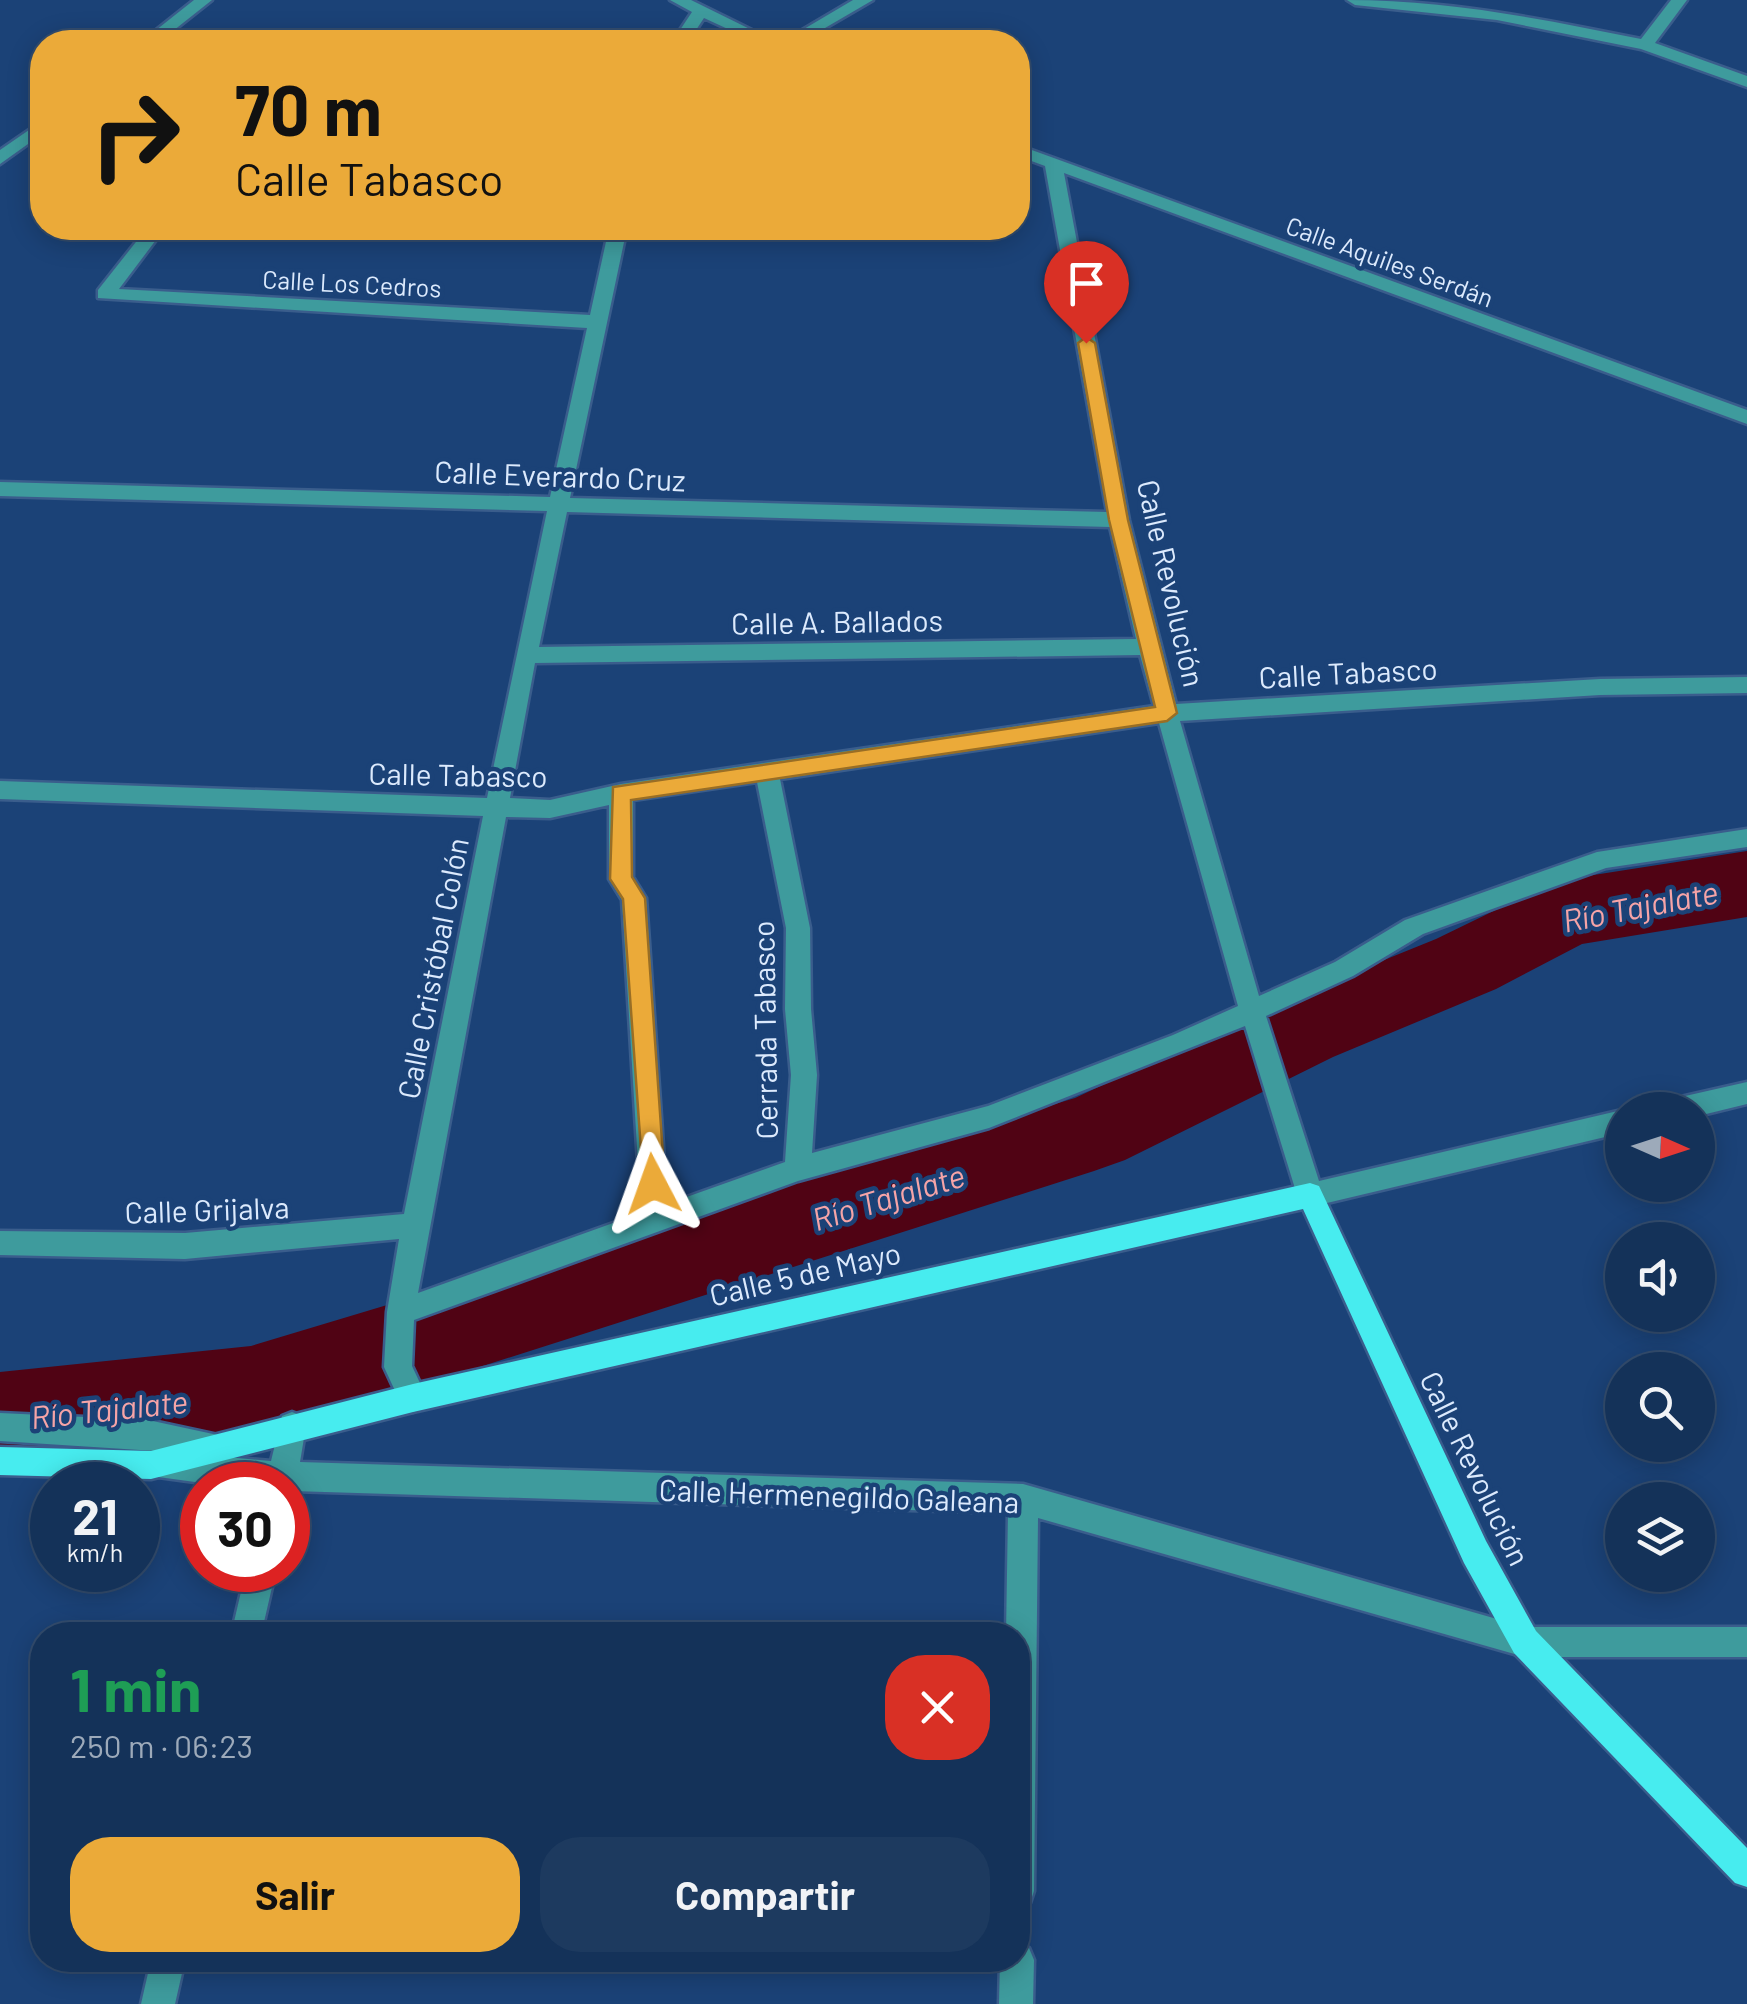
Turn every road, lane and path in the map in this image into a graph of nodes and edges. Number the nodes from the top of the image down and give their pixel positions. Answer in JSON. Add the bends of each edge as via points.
{"nodes":[{"id":1,"x":204,"y":0,"type":"edge"},
{"id":2,"x":678,"y":0,"type":"edge"},
{"id":3,"x":865,"y":0,"type":"edge"},
{"id":4,"x":1355,"y":0,"type":"edge"},
{"id":5,"x":1679,"y":0,"type":"edge"},
{"id":6,"x":700,"y":12,"type":"junction"},
{"id":7,"x":165,"y":30,"type":"edge"},
{"id":8,"x":688,"y":30,"type":"edge"},
{"id":9,"x":741,"y":30,"type":"edge"},
{"id":10,"x":811,"y":30,"type":"edge"},
{"id":11,"x":1645,"y":44,"type":"junction"},
{"id":12,"x":1747,"y":82,"type":"edge"},
{"id":13,"x":30,"y":135,"type":"edge"},
{"id":14,"x":1030,"y":155,"type":"edge"},
{"id":15,"x":0,"y":159,"type":"edge"},
{"id":16,"x":1054,"y":166,"type":"junction"},
{"id":17,"x":147,"y":240,"type":"edge"},
{"id":18,"x":615,"y":240,"type":"edge"},
{"id":19,"x":597,"y":322,"type":"junction"},
{"id":20,"x":1747,"y":416,"type":"edge"},
{"id":21,"x":0,"y":490,"type":"edge"},
{"id":22,"x":561,"y":505,"type":"junction"},
{"id":23,"x":1119,"y":520,"type":"junction"},
{"id":24,"x":1149,"y":647,"type":"junction"},
{"id":25,"x":526,"y":656,"type":"junction"},
{"id":26,"x":1747,"y":685,"type":"edge"},
{"id":27,"x":1167,"y":713,"type":"junction"},
{"id":28,"x":766,"y":772,"type":"junction"},
{"id":29,"x":0,"y":790,"type":"edge"},
{"id":30,"x":621,"y":793,"type":"junction"},
{"id":31,"x":496,"y":807,"type":"junction"},
{"id":32,"x":1747,"y":838,"type":"edge"},
{"id":33,"x":1253,"y":1017,"type":"junction"},
{"id":34,"x":1747,"y":1093,"type":"edge"},
{"id":35,"x":1715,"y":1100,"type":"edge"},
{"id":36,"x":1605,"y":1126,"type":"edge"},
{"id":37,"x":798,"y":1169,"type":"junction"},
{"id":38,"x":1310,"y":1195,"type":"junction"},
{"id":39,"x":655,"y":1220,"type":"junction"},
{"id":40,"x":416,"y":1225,"type":"junction"},
{"id":41,"x":0,"y":1242,"type":"edge"},
{"id":42,"x":401,"y":1317,"type":"junction"},
{"id":43,"x":412,"y":1398,"type":"junction"},
{"id":44,"x":292,"y":1426,"type":"junction"},
{"id":45,"x":0,"y":1427,"type":"edge"},
{"id":46,"x":217,"y":1446,"type":"junction"},
{"id":47,"x":0,"y":1461,"type":"edge"},
{"id":48,"x":38,"y":1462,"type":"edge"},
{"id":49,"x":160,"y":1462,"type":"edge"},
{"id":50,"x":285,"y":1462,"type":"edge"},
{"id":51,"x":310,"y":1481,"type":"edge"},
{"id":52,"x":1022,"y":1499,"type":"junction"},
{"id":53,"x":256,"y":1592,"type":"edge"},
{"id":54,"x":249,"y":1622,"type":"edge"},
{"id":55,"x":1021,"y":1622,"type":"edge"},
{"id":56,"x":1525,"y":1642,"type":"junction"},
{"id":57,"x":1747,"y":1642,"type":"edge"},
{"id":58,"x":1747,"y":1871,"type":"edge"},
{"id":59,"x":165,"y":1972,"type":"edge"},
{"id":60,"x":1016,"y":1972,"type":"edge"},
{"id":61,"x":158,"y":2004,"type":"edge"},
{"id":62,"x":1016,"y":2004,"type":"edge"}],
"edges":[{"from":1,"to":7,"type":"street"},
{"from":2,"to":6,"type":"street"},
{"from":3,"to":10,"type":"street"},
{"from":4,"to":11,"type":"street","via":[[1497,15]]},
{"from":5,"to":11,"type":"street"},
{"from":6,"to":8,"type":"street"},
{"from":6,"to":9,"type":"street"},
{"from":11,"to":12,"type":"street"},
{"from":13,"to":15,"type":"street"},
{"from":14,"to":16,"type":"street","name":"Calle Aquiles Serdán"},
{"from":16,"to":20,"type":"street","name":"Calle Aquiles Serdán"},
{"from":16,"to":23,"type":"street","name":"Calle Revolución"},
{"from":17,"to":19,"type":"street","name":"Calle Los Cedros","via":[[104,294]]},
{"from":18,"to":19,"type":"street","name":"Calle Cristóbal Colón"},
{"from":19,"to":22,"type":"street","name":"Calle Cristóbal Colón"},
{"from":21,"to":22,"type":"street","name":"Calle Everardo Cruz"},
{"from":22,"to":23,"type":"street","name":"Calle Everardo Cruz"},
{"from":22,"to":25,"type":"street","name":"Calle Cristóbal Colón"},
{"from":23,"to":24,"type":"street","name":"Calle Revolución"},
{"from":24,"to":25,"type":"street","name":"Calle A. Ballados"},
{"from":24,"to":27,"type":"street","name":"Calle Revolución"},
{"from":25,"to":31,"type":"street","name":"Calle Cristóbal Colón"},
{"from":26,"to":27,"type":"street","name":"Calle Tabasco","via":[[1600,687]]},
{"from":27,"to":28,"type":"street","name":"Calle Tabasco"},
{"from":27,"to":33,"type":"street","name":"Calle Revolución"},
{"from":28,"to":30,"type":"street","name":"Calle Tabasco"},
{"from":28,"to":37,"type":"street","name":"Cerrada Tabasco","via":[[798,928],[804,1074]]},
{"from":29,"to":31,"type":"street","name":"Calle Tabasco"},
{"from":30,"to":31,"type":"street","name":"Calle Tabasco","via":[[550,809]]},
{"from":30,"to":39,"type":"street","via":[[621,879],[634,898]]},
{"from":31,"to":40,"type":"street","name":"Calle Cristóbal Colón"},
{"from":32,"to":33,"type":"street","via":[[1604,859],[1414,928]]},
{"from":33,"to":37,"type":"street","via":[[990,1117]]},
{"from":33,"to":38,"type":"street","name":"Calle Revolución"},
{"from":34,"to":35,"type":"street"},
{"from":36,"to":38,"type":"street","name":"Calle 5 de Mayo"},
{"from":37,"to":39,"type":"street"},
{"from":38,"to":43,"type":"main road","name":"Calle 5 de Mayo"},
{"from":38,"to":56,"type":"main road","name":"Calle Revolución","via":[[1475,1552]]},
{"from":39,"to":42,"type":"street"},
{"from":40,"to":41,"type":"street","name":"Calle Grijalva","via":[[186,1246]]},
{"from":40,"to":42,"type":"street","name":"Calle Cristóbal Colón"},
{"from":42,"to":43,"type":"street","name":"Calle Cristóbal Colón","via":[[398,1367]]},
{"from":43,"to":44,"type":"main road","name":"Calle 5 de Mayo"},
{"from":44,"to":46,"type":"main road","name":"Calle 5 de Mayo"},
{"from":44,"to":50,"type":"street"},
{"from":45,"to":46,"type":"street","via":[[148,1434]]},
{"from":46,"to":49,"type":"main road","name":"Calle 5 de Mayo"},
{"from":47,"to":48,"type":"main road","name":"Calle 5 de Mayo"},
{"from":51,"to":52,"type":"street","name":"Calle Hermenegildo Galeana"},
{"from":52,"to":55,"type":"street"},
{"from":52,"to":56,"type":"street","name":"Calle Hermenegildo Galeana"},
{"from":53,"to":54,"type":"street"},
{"from":56,"to":57,"type":"street","name":"Calle Hermenegildo Galeana"},
{"from":56,"to":58,"type":"main road","name":"Calle Revolución"},
{"from":59,"to":61,"type":"street"},
{"from":60,"to":62,"type":"street"}]}
